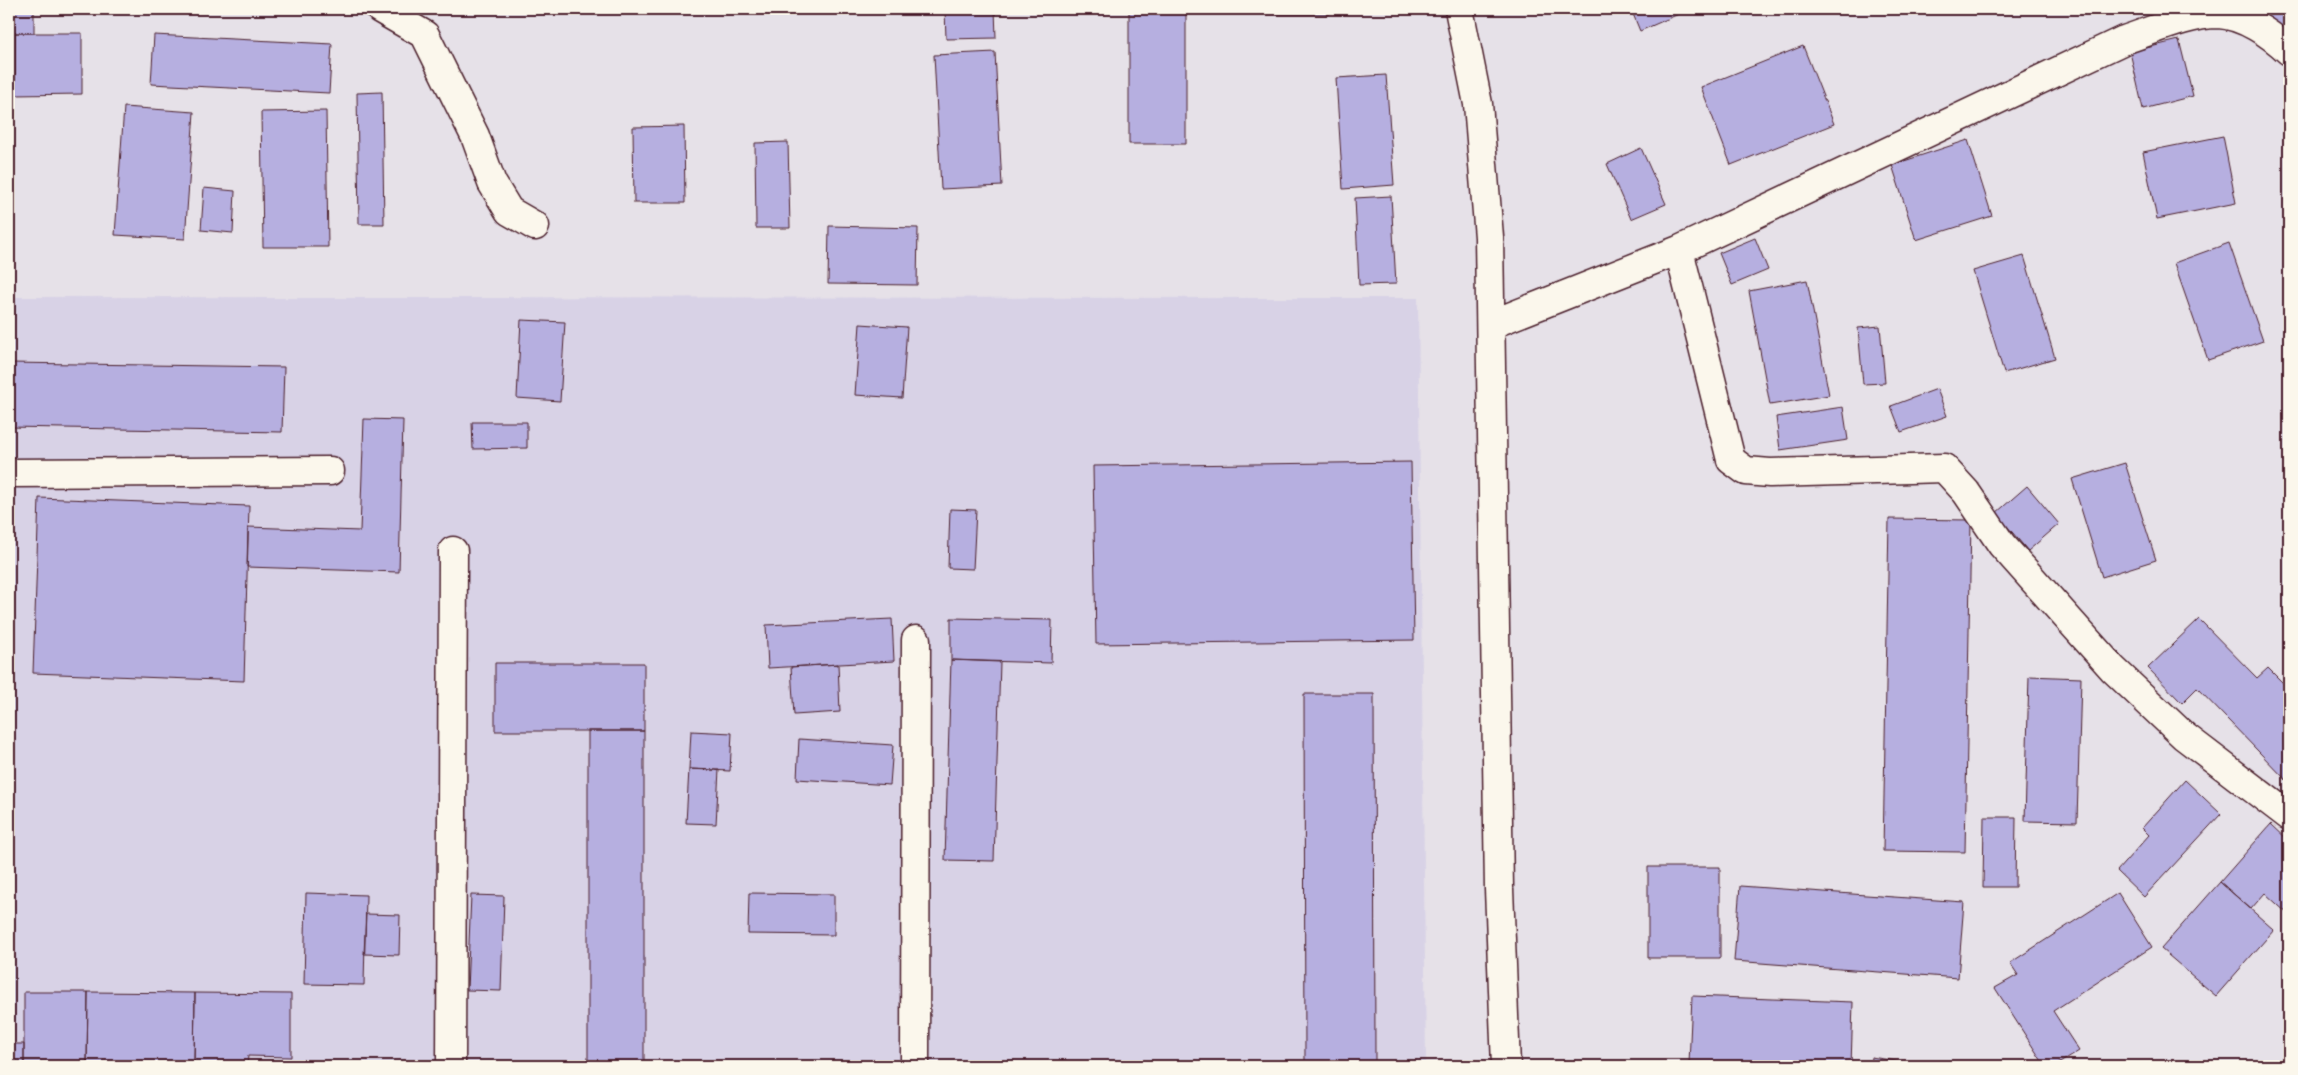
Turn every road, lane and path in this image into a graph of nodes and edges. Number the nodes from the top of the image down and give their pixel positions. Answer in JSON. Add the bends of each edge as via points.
{"nodes":[{"id":1,"x":380,"y":9,"type":"edge"},
{"id":2,"x":1459,"y":9,"type":"edge"},
{"id":3,"x":2289,"y":51,"type":"edge"},
{"id":4,"x":535,"y":226,"type":"dead end"},
{"id":5,"x":1679,"y":250,"type":"junction"},
{"id":6,"x":1492,"y":324,"type":"junction"},
{"id":7,"x":330,"y":471,"type":"dead end"},
{"id":8,"x":9,"y":473,"type":"edge"},
{"id":9,"x":453,"y":551,"type":"dead end"},
{"id":10,"x":916,"y":640,"type":"dead end"},
{"id":11,"x":2289,"y":816,"type":"edge"},
{"id":12,"x":451,"y":1066,"type":"edge"},
{"id":13,"x":915,"y":1066,"type":"edge"},
{"id":14,"x":1506,"y":1066,"type":"edge"}],
"edges":[{"from":1,"to":4,"type":"street","via":[[425,35],[509,211]]},
{"from":2,"to":6,"type":"street","via":[[1478,104]]},
{"from":3,"to":5,"type":"street","via":[[2247,21],[2218,14],[2179,22],[2124,40]]},
{"from":5,"to":6,"type":"street"},
{"from":5,"to":11,"type":"street","via":[[1731,460],[1746,471],[1770,473],[1944,468],[1966,492],[2002,545],[2113,669],[2184,736]]},
{"from":6,"to":14,"type":"street","via":[[1499,889]]},
{"from":7,"to":8,"type":"street"},
{"from":9,"to":12,"type":"street"},
{"from":10,"to":13,"type":"street"}]}
